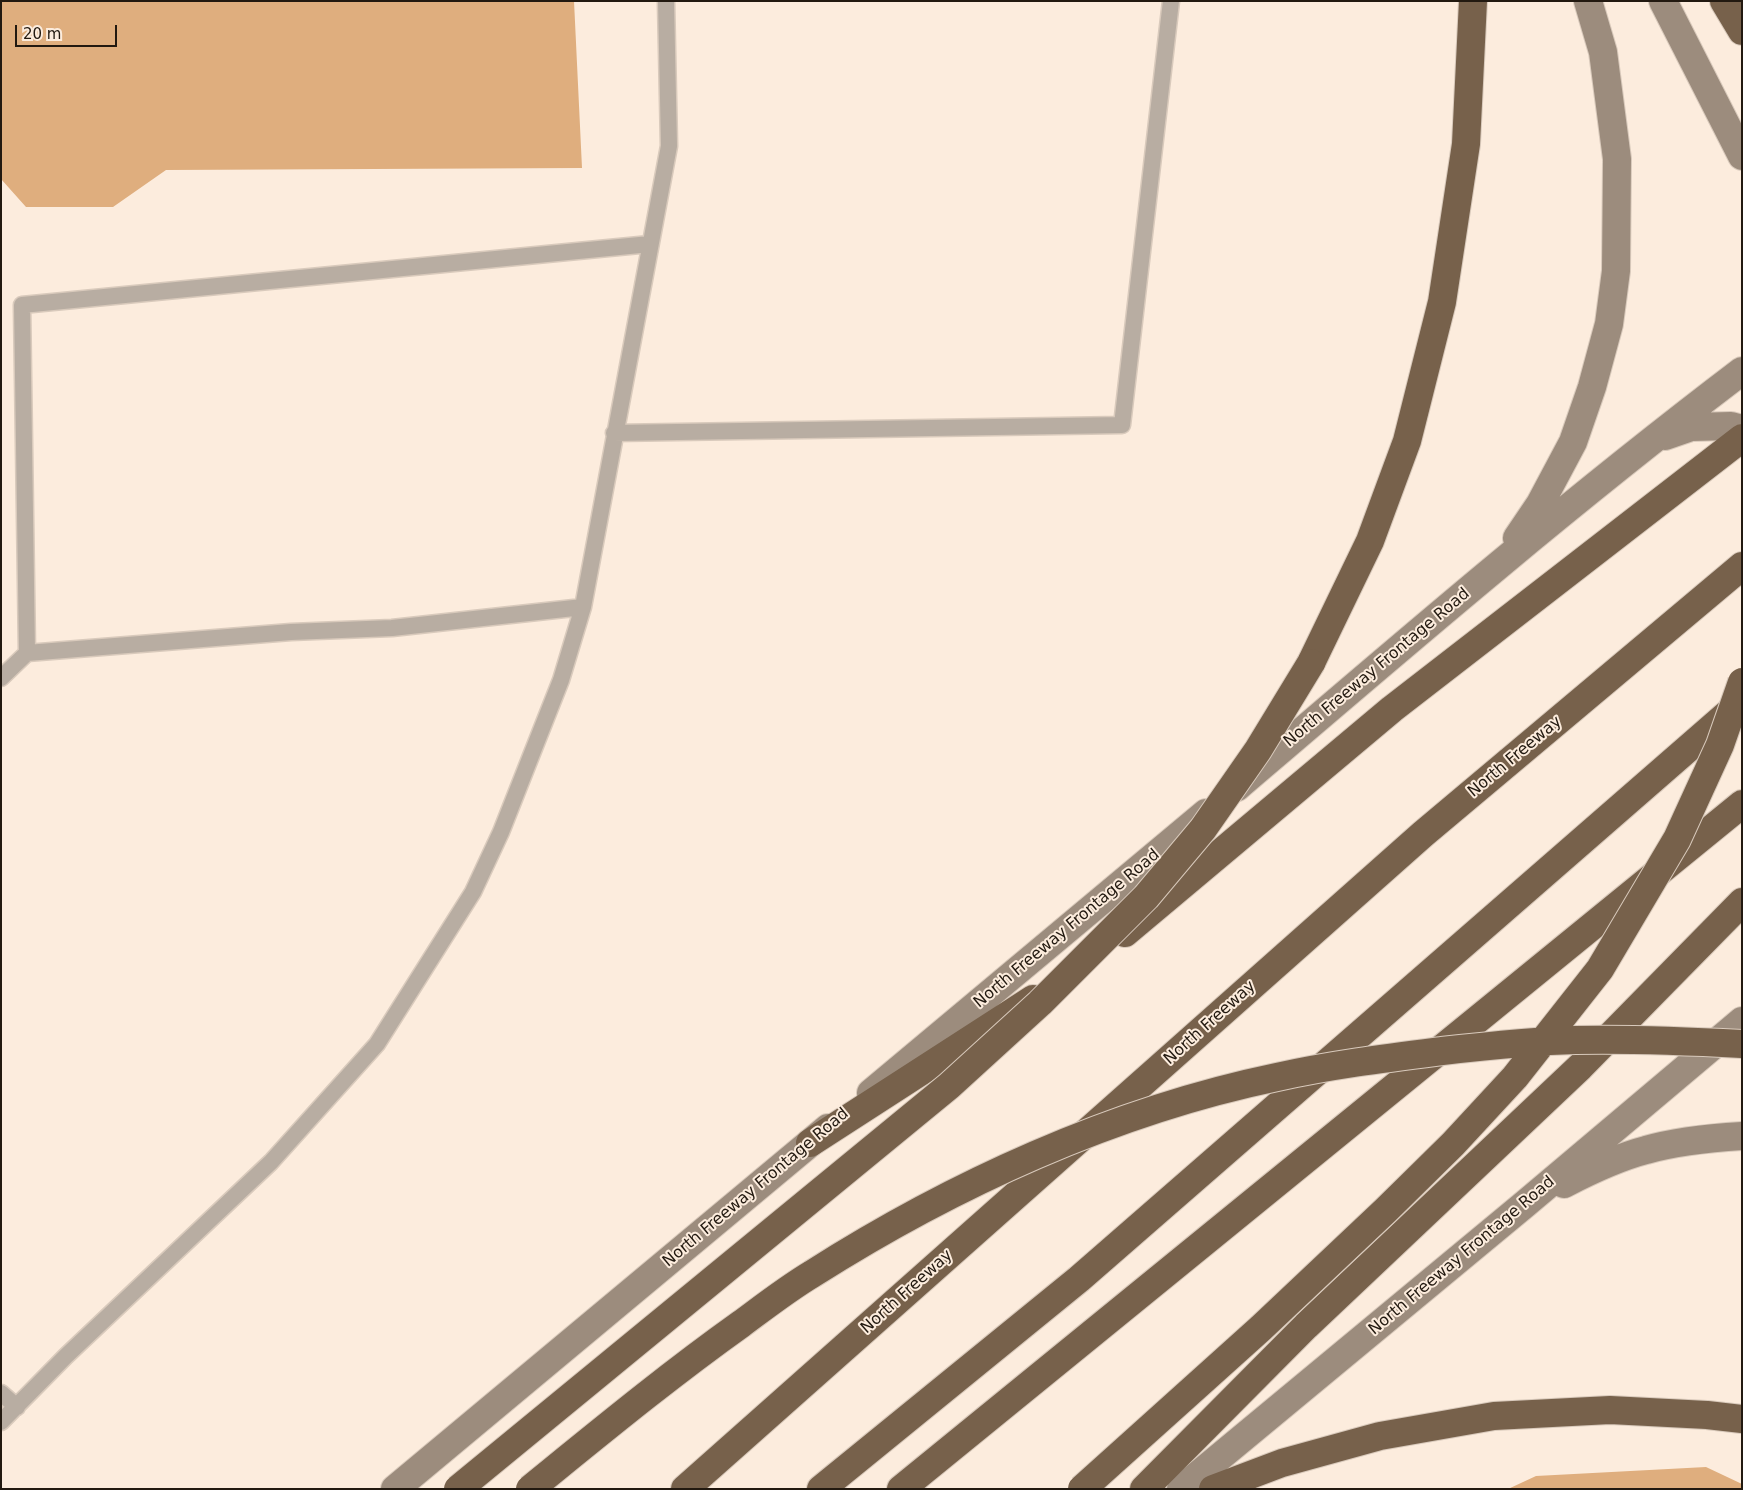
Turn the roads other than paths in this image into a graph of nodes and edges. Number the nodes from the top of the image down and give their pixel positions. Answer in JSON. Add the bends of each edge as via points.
{"nodes":[{"id":1,"x":666,"y":1,"type":"edge"},
{"id":2,"x":1171,"y":1,"type":"edge"},
{"id":3,"x":1473,"y":1,"type":"edge"},
{"id":4,"x":1588,"y":1,"type":"edge"},
{"id":5,"x":1663,"y":1,"type":"edge"},
{"id":6,"x":1724,"y":1,"type":"edge"},
{"id":7,"x":1742,"y":31,"type":"edge"},
{"id":8,"x":1738,"y":144,"type":"edge"},
{"id":9,"x":650,"y":244,"type":"junction"},
{"id":10,"x":1742,"y":371,"type":"edge"},
{"id":11,"x":1742,"y":429,"type":"edge"},
{"id":12,"x":614,"y":433,"type":"junction"},
{"id":13,"x":1742,"y":438,"type":"edge"},
{"id":14,"x":1649,"y":442,"type":"junction"},
{"id":15,"x":1504,"y":560,"type":"junction"},
{"id":16,"x":1742,"y":566,"type":"edge"},
{"id":17,"x":583,"y":607,"type":"junction"},
{"id":18,"x":27,"y":653,"type":"junction"},
{"id":19,"x":1,"y":678,"type":"edge"},
{"id":20,"x":1742,"y":682,"type":"edge"},
{"id":21,"x":1742,"y":702,"type":"edge"},
{"id":22,"x":1742,"y":804,"type":"edge"},
{"id":23,"x":1742,"y":902,"type":"edge"},
{"id":24,"x":1742,"y":1021,"type":"edge"},
{"id":25,"x":1742,"y":1044,"type":"edge"},
{"id":26,"x":1742,"y":1136,"type":"edge"},
{"id":27,"x":810,"y":1143,"type":"junction"},
{"id":28,"x":1525,"y":1204,"type":"junction"},
{"id":29,"x":1,"y":1393,"type":"edge"},
{"id":30,"x":17,"y":1407,"type":"junction"},
{"id":31,"x":1742,"y":1420,"type":"edge"},
{"id":32,"x":1,"y":1422,"type":"edge"},
{"id":33,"x":394,"y":1489,"type":"edge"},
{"id":34,"x":458,"y":1489,"type":"edge"},
{"id":35,"x":530,"y":1489,"type":"edge"},
{"id":36,"x":685,"y":1489,"type":"edge"},
{"id":37,"x":821,"y":1489,"type":"edge"},
{"id":38,"x":901,"y":1489,"type":"edge"},
{"id":39,"x":1082,"y":1489,"type":"edge"},
{"id":40,"x":1144,"y":1489,"type":"edge"},
{"id":41,"x":1180,"y":1489,"type":"edge"},
{"id":42,"x":1213,"y":1489,"type":"edge"}],
"edges":[{"from":1,"to":9,"type":"lane","via":[[669,146]]},
{"from":2,"to":12,"type":"lane","via":[[1122,425]]},
{"from":3,"to":34,"type":"highway","bridge":true,"via":[[1466,144],[1442,302],[1407,441],[1370,541],[1310,663],[1258,750],[1202,829],[1146,897],[1040,1003],[933,1099]]},
{"from":4,"to":15,"type":"main road","via":[[1603,52],[1617,159],[1616,271],[1609,324],[1573,442],[1540,504]]},
{"from":5,"to":8,"type":"main road"},
{"from":6,"to":7,"type":"highway"},
{"from":9,"to":12,"type":"lane"},
{"from":9,"to":18,"type":"lane","via":[[22,305]]},
{"from":10,"to":14,"type":"main road","name":"North Freeway Frontage Road"},
{"from":11,"to":14,"type":"main road","via":[[1731,426],[1691,427]]},
{"from":12,"to":17,"type":"lane"},
{"from":13,"to":27,"type":"highway","via":[[1392,709],[1091,962]]},
{"from":14,"to":15,"type":"main road","name":"North Freeway Frontage Road"},
{"from":15,"to":27,"type":"main road","name":"North Freeway Frontage Road"},
{"from":16,"to":36,"type":"highway","name":"North Freeway","via":[[1423,834]]},
{"from":17,"to":18,"type":"lane","via":[[392,628],[282,633]]},
{"from":17,"to":30,"type":"lane","via":[[547,716],[501,832],[472,892],[376,1044],[271,1162],[66,1356]]},
{"from":18,"to":19,"type":"lane"},
{"from":20,"to":39,"type":"highway","bridge":true,"via":[[1720,745],[1677,839],[1600,969],[1515,1077],[1386,1210]]},
{"from":21,"to":37,"type":"highway","via":[[1079,1279]]},
{"from":22,"to":38,"type":"highway"},
{"from":23,"to":40,"type":"highway","via":[[1580,1067],[1306,1326]]},
{"from":24,"to":28,"type":"main road","name":"North Freeway Frontage Road"},
{"from":25,"to":35,"type":"highway","bridge":true,"via":[[1572,1040],[1413,1054],[1276,1077],[1144,1114],[1017,1164],[914,1213],[856,1246],[717,1341]]},
{"from":26,"to":28,"type":"main road","via":[[1646,1150],[1583,1174]]},
{"from":27,"to":33,"type":"main road","name":"North Freeway Frontage Road"},
{"from":28,"to":41,"type":"main road","name":"North Freeway Frontage Road"},
{"from":29,"to":30,"type":"lane"},
{"from":30,"to":32,"type":"lane"},
{"from":31,"to":42,"type":"highway","via":[[1610,1410],[1494,1416],[1380,1436],[1282,1463]]}]}
